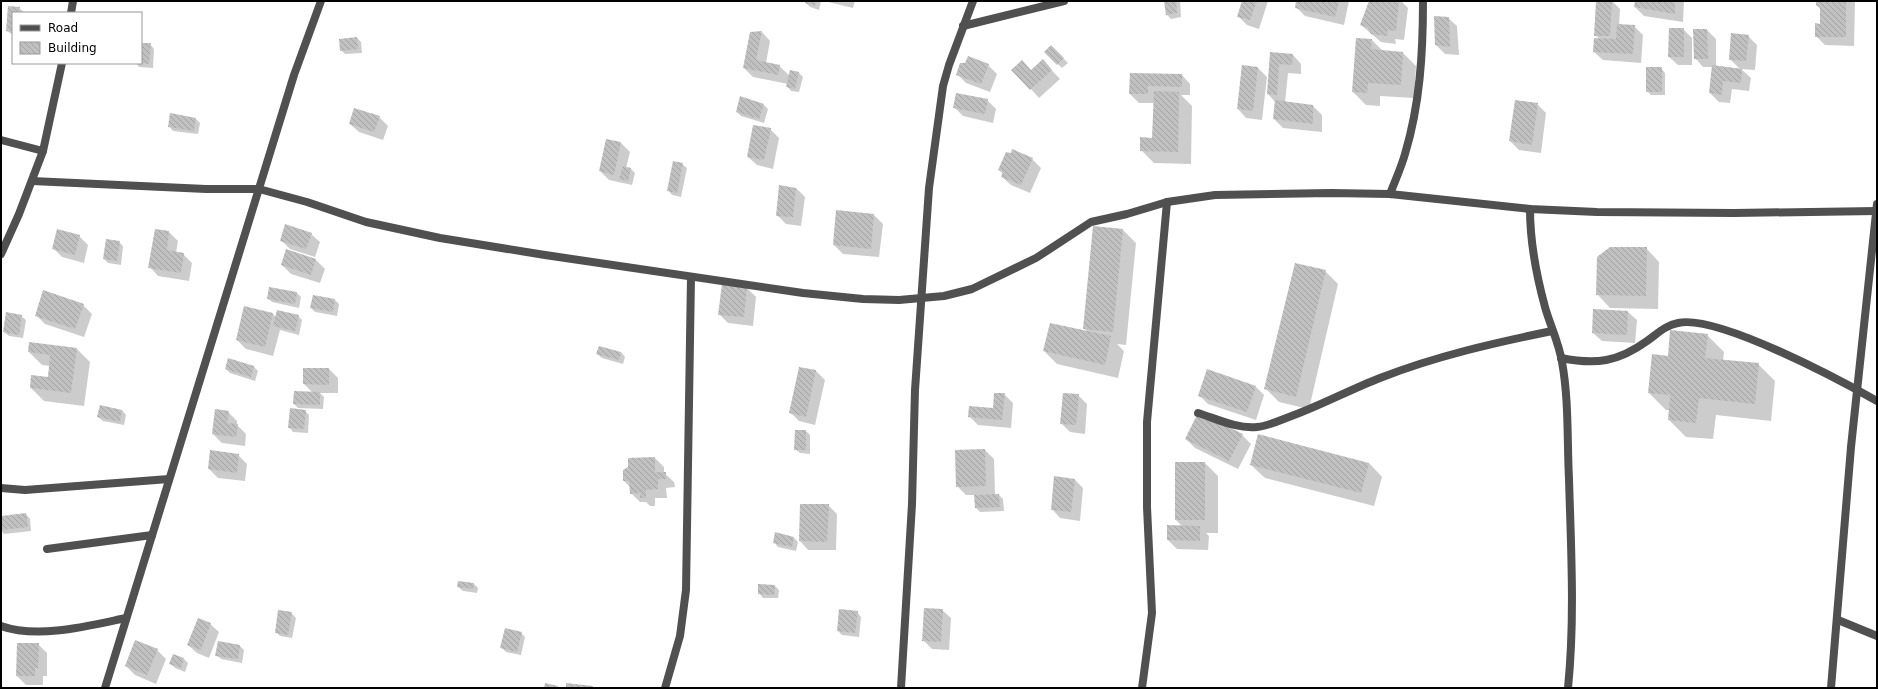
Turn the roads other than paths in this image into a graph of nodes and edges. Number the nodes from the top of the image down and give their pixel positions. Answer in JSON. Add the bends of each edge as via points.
{"nodes":[{"id":1,"x":73,"y":1,"type":"edge"},
{"id":2,"x":321,"y":1,"type":"edge"},
{"id":3,"x":973,"y":1,"type":"edge"},
{"id":4,"x":1064,"y":1,"type":"edge"},
{"id":5,"x":1424,"y":1,"type":"edge"},
{"id":6,"x":71,"y":12,"type":"edge"},
{"id":7,"x":963,"y":26,"type":"junction"},
{"id":8,"x":62,"y":64,"type":"edge"},
{"id":9,"x":1,"y":140,"type":"edge"},
{"id":10,"x":43,"y":151,"type":"junction"},
{"id":11,"x":32,"y":181,"type":"junction"},
{"id":12,"x":259,"y":189,"type":"junction"},
{"id":13,"x":1390,"y":194,"type":"junction"},
{"id":14,"x":1167,"y":202,"type":"junction"},
{"id":15,"x":1877,"y":207,"type":"edge"},
{"id":16,"x":1530,"y":209,"type":"junction"},
{"id":17,"x":1,"y":254,"type":"edge"},
{"id":18,"x":691,"y":277,"type":"junction"},
{"id":19,"x":921,"y":299,"type":"junction"},
{"id":20,"x":1552,"y":331,"type":"junction"},
{"id":21,"x":1561,"y":358,"type":"junction"},
{"id":22,"x":1858,"y":391,"type":"junction"},
{"id":23,"x":1877,"y":401,"type":"edge"},
{"id":24,"x":1198,"y":413,"type":"dead end"},
{"id":25,"x":169,"y":479,"type":"junction"},
{"id":26,"x":1,"y":488,"type":"edge"},
{"id":27,"x":152,"y":535,"type":"junction"},
{"id":28,"x":47,"y":549,"type":"dead end"},
{"id":29,"x":126,"y":618,"type":"junction"},
{"id":30,"x":1838,"y":620,"type":"junction"},
{"id":31,"x":1,"y":626,"type":"edge"},
{"id":32,"x":1877,"y":636,"type":"edge"},
{"id":33,"x":105,"y":688,"type":"edge"},
{"id":34,"x":665,"y":688,"type":"edge"},
{"id":35,"x":901,"y":688,"type":"edge"},
{"id":36,"x":1142,"y":688,"type":"edge"},
{"id":37,"x":1568,"y":688,"type":"edge"},
{"id":38,"x":1830,"y":688,"type":"edge"}],
"edges":[{"from":1,"to":6,"type":"street"},
{"from":2,"to":12,"type":"street","via":[[294,75]]},
{"from":3,"to":7,"type":"street"},
{"from":4,"to":7,"type":"street"},
{"from":5,"to":13,"type":"street","via":[[1416,110],[1405,154]]},
{"from":7,"to":19,"type":"street","via":[[940,103],[929,188]]},
{"from":8,"to":10,"type":"street"},
{"from":9,"to":10,"type":"street"},
{"from":10,"to":11,"type":"street"},
{"from":11,"to":12,"type":"street"},
{"from":11,"to":17,"type":"street"},
{"from":12,"to":18,"type":"street","via":[[366,222],[440,238]]},
{"from":12,"to":25,"type":"street"},
{"from":13,"to":14,"type":"street","via":[[1215,195]]},
{"from":13,"to":16,"type":"street"},
{"from":14,"to":19,"type":"street","via":[[1090,222],[1036,258],[972,289]]},
{"from":14,"to":36,"type":"street","via":[[1147,422],[1147,507],[1152,613]]},
{"from":15,"to":16,"type":"street","via":[[1734,213]]},
{"from":15,"to":22,"type":"street"},
{"from":16,"to":20,"type":"street","via":[[1530,238]]},
{"from":18,"to":19,"type":"street","via":[[863,299]]},
{"from":18,"to":34,"type":"street","via":[[686,590],[680,636]]},
{"from":19,"to":35,"type":"street"},
{"from":20,"to":21,"type":"street"},
{"from":20,"to":24,"type":"street","via":[[1498,342],[1422,363],[1264,426],[1239,426]]},
{"from":21,"to":22,"type":"street","via":[[1584,363],[1611,360],[1634,351],[1670,325],[1690,322],[1753,340]]},
{"from":21,"to":37,"type":"street","via":[[1565,390],[1569,496],[1571,661]]},
{"from":22,"to":23,"type":"street"},
{"from":22,"to":30,"type":"street","via":[[1851,447]]},
{"from":25,"to":26,"type":"street","via":[[25,490]]},
{"from":25,"to":27,"type":"street"},
{"from":27,"to":28,"type":"street"},
{"from":27,"to":29,"type":"street"},
{"from":29,"to":31,"type":"street","via":[[42,631],[12,630]]},
{"from":29,"to":33,"type":"street"},
{"from":30,"to":32,"type":"street"},
{"from":30,"to":38,"type":"street"}]}
